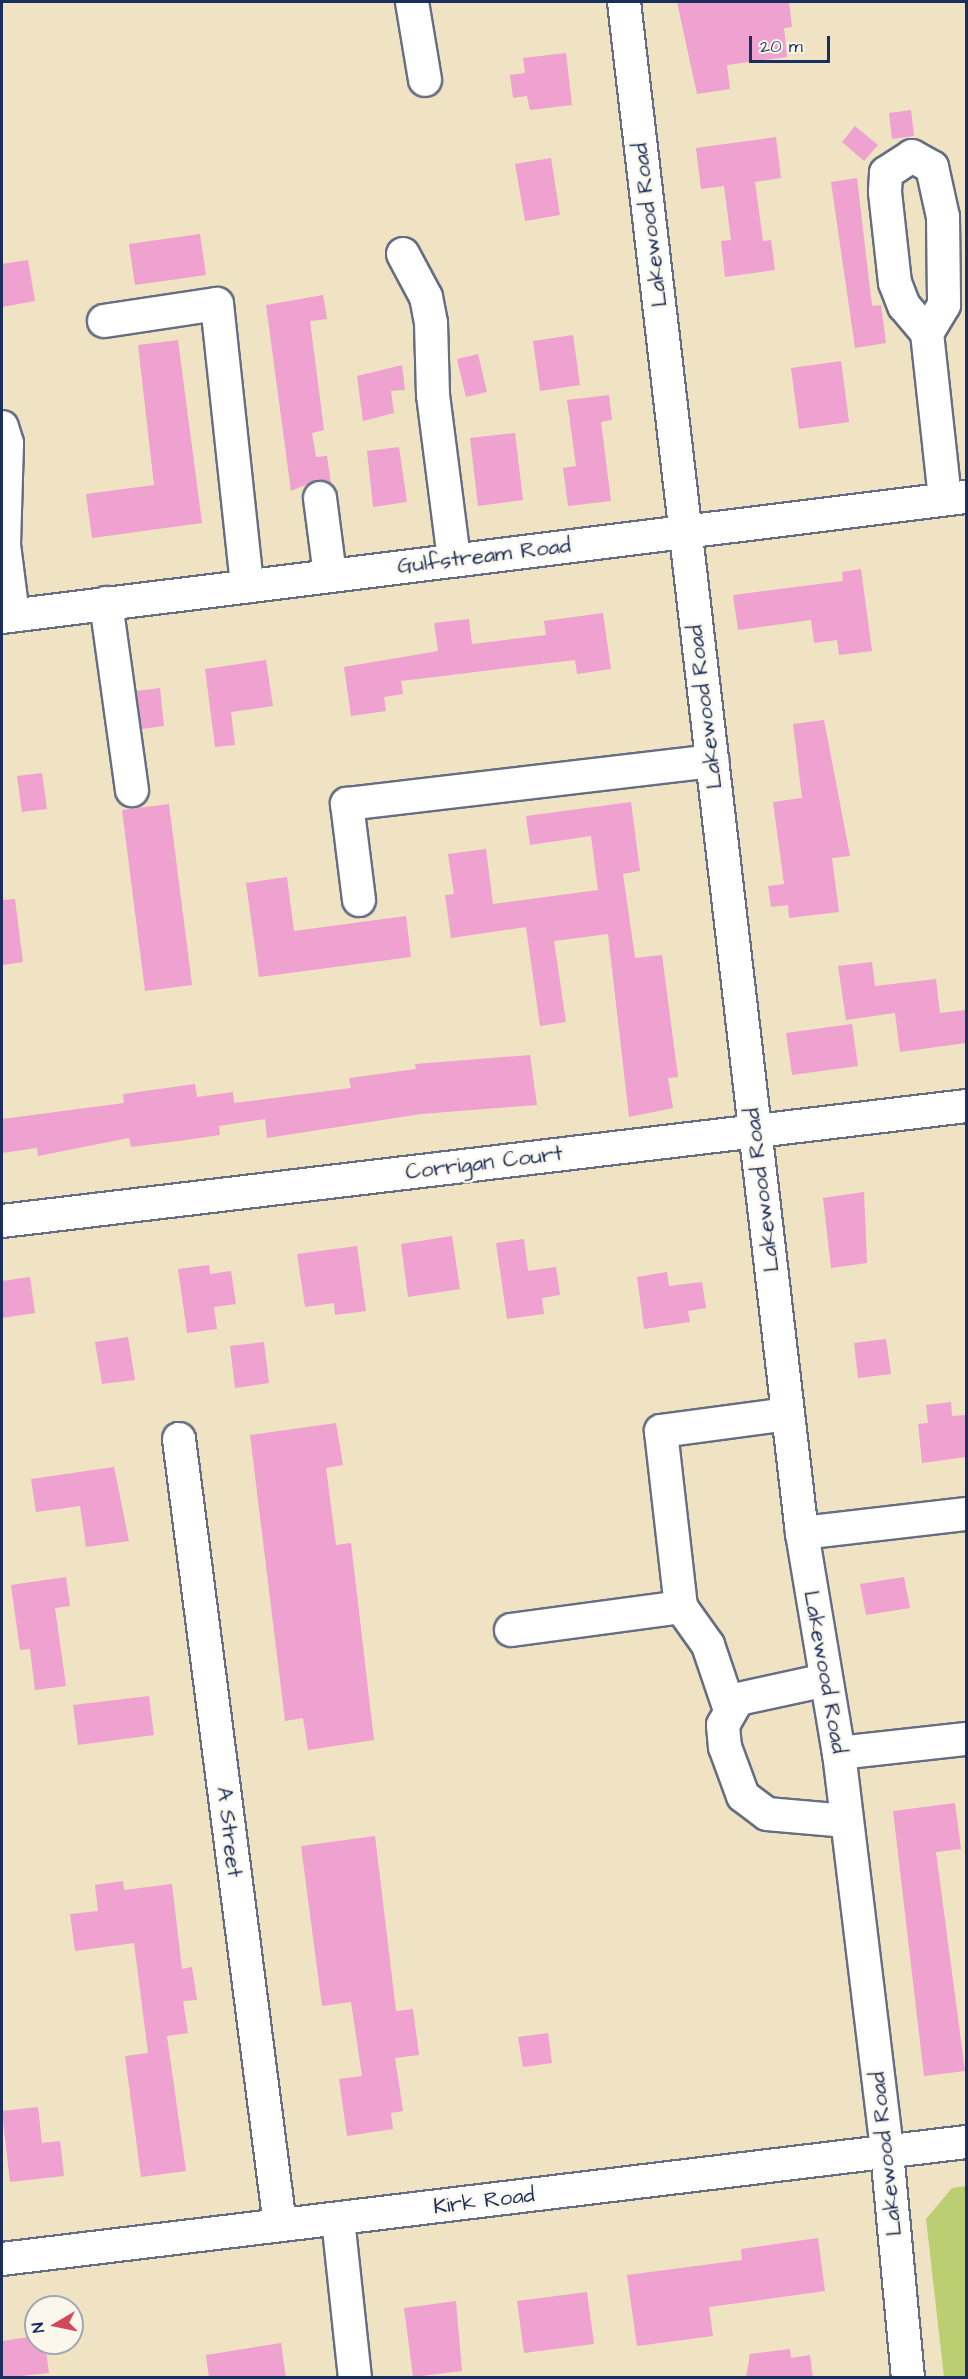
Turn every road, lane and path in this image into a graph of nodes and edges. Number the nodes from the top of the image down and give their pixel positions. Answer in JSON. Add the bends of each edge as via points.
{"nodes":[{"id":1,"x":412,"y":2,"type":"edge"},
{"id":2,"x":624,"y":2,"type":"edge"},
{"id":3,"x":425,"y":80,"type":"dead end"},
{"id":4,"x":404,"y":254,"type":"dead end"},
{"id":5,"x":104,"y":321,"type":"dead end"},
{"id":6,"x":927,"y":333,"type":"junction"},
{"id":7,"x":2,"y":427,"type":"edge"},
{"id":8,"x":320,"y":498,"type":"dead end"},
{"id":9,"x":956,"y":498,"type":"edge"},
{"id":10,"x":685,"y":531,"type":"junction"},
{"id":11,"x":454,"y":560,"type":"junction"},
{"id":12,"x":330,"y":575,"type":"junction"},
{"id":13,"x":248,"y":586,"type":"junction"},
{"id":14,"x":106,"y":603,"type":"junction"},
{"id":15,"x":7,"y":616,"type":"edge"},
{"id":16,"x":712,"y":761,"type":"junction"},
{"id":17,"x":132,"y":789,"type":"dead end"},
{"id":18,"x":359,"y":900,"type":"dead end"},
{"id":19,"x":966,"y":1106,"type":"edge"},
{"id":20,"x":755,"y":1131,"type":"junction"},
{"id":21,"x":2,"y":1221,"type":"edge"},
{"id":22,"x":788,"y":1414,"type":"junction"},
{"id":23,"x":179,"y":1439,"type":"dead end"},
{"id":24,"x":966,"y":1514,"type":"edge"},
{"id":25,"x":801,"y":1533,"type":"junction"},
{"id":26,"x":681,"y":1607,"type":"junction"},
{"id":27,"x":511,"y":1630,"type":"dead end"},
{"id":28,"x":826,"y":1680,"type":"junction"},
{"id":29,"x":729,"y":1707,"type":"junction"},
{"id":30,"x":966,"y":1739,"type":"edge"},
{"id":31,"x":839,"y":1753,"type":"junction"},
{"id":32,"x":847,"y":1821,"type":"junction"},
{"id":33,"x":966,"y":2142,"type":"edge"},
{"id":34,"x":887,"y":2152,"type":"junction"},
{"id":35,"x":338,"y":2218,"type":"junction"},
{"id":36,"x":280,"y":2225,"type":"junction"},
{"id":37,"x":2,"y":2259,"type":"edge"},
{"id":38,"x":355,"y":2378,"type":"edge"},
{"id":39,"x":908,"y":2378,"type":"edge"}],
"edges":[{"from":1,"to":3,"type":"street"},
{"from":2,"to":10,"type":"street","name":"Lakewood Road"},
{"from":4,"to":11,"type":"street","via":[[426,297],[433,395]]},
{"from":5,"to":13,"type":"street","via":[[217,304]]},
{"from":6,"to":6,"type":"street","via":[[944,305],[943,217],[932,166],[912,156],[886,172],[885,192],[895,283],[904,306]]},
{"from":6,"to":9,"type":"street"},
{"from":7,"to":15,"type":"street","via":[[7,443]]},
{"from":8,"to":12,"type":"street"},
{"from":9,"to":10,"type":"street","name":"Gulfstream Road"},
{"from":10,"to":11,"type":"street","name":"Gulfstream Road"},
{"from":10,"to":16,"type":"street","name":"Lakewood Road"},
{"from":11,"to":12,"type":"street","name":"Gulfstream Road"},
{"from":12,"to":13,"type":"street","name":"Gulfstream Road"},
{"from":13,"to":14,"type":"street","name":"Gulfstream Road"},
{"from":14,"to":15,"type":"street","name":"Gulfstream Road"},
{"from":14,"to":17,"type":"street"},
{"from":16,"to":18,"type":"street","via":[[347,804]]},
{"from":16,"to":20,"type":"street","name":"Lakewood Road"},
{"from":19,"to":20,"type":"street","name":"Corrigan Court"},
{"from":20,"to":21,"type":"street","name":"Corrigan Court"},
{"from":20,"to":22,"type":"street","name":"Lakewood Road"},
{"from":22,"to":25,"type":"street","name":"Lakewood Road"},
{"from":22,"to":26,"type":"street","via":[[661,1431]]},
{"from":23,"to":36,"type":"street","name":"A Street"},
{"from":24,"to":25,"type":"street"},
{"from":25,"to":28,"type":"street","name":"Lakewood Road"},
{"from":26,"to":27,"type":"street"},
{"from":26,"to":29,"type":"street","via":[[708,1645]]},
{"from":28,"to":29,"type":"street","via":[[738,1699]]},
{"from":28,"to":31,"type":"street","name":"Lakewood Road"},
{"from":29,"to":32,"type":"street","via":[[723,1725],[725,1747],[731,1775],[743,1796],[767,1814]]},
{"from":30,"to":31,"type":"street"},
{"from":31,"to":32,"type":"street","name":"Lakewood Road"},
{"from":32,"to":34,"type":"street","name":"Lakewood Road"},
{"from":33,"to":34,"type":"street","name":"Kirk Road"},
{"from":34,"to":35,"type":"street","name":"Kirk Road"},
{"from":34,"to":39,"type":"street","name":"Lakewood Road"},
{"from":35,"to":36,"type":"street","name":"Kirk Road"},
{"from":35,"to":38,"type":"street"},
{"from":36,"to":37,"type":"street","name":"Kirk Road"}]}
